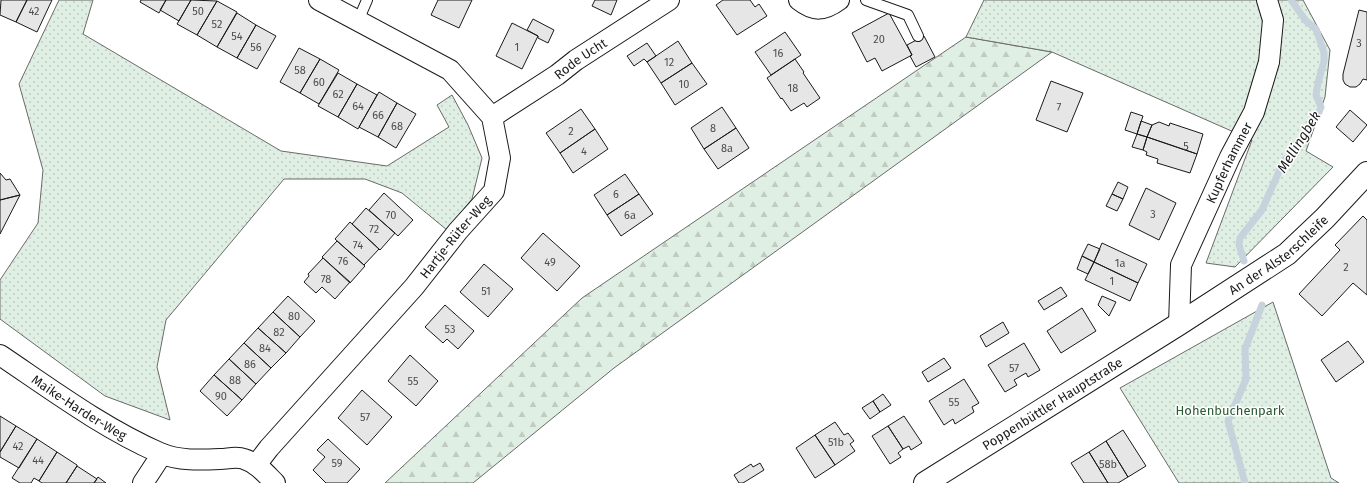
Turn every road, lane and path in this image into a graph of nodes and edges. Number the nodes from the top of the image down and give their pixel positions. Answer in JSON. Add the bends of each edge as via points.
{"nodes":[{"id":1,"x":319,"y":0,"type":"edge"},
{"id":2,"x":367,"y":0,"type":"edge"},
{"id":3,"x":669,"y":0,"type":"edge"},
{"id":4,"x":799,"y":0,"type":"edge"},
{"id":5,"x":839,"y":0,"type":"edge"},
{"id":6,"x":866,"y":0,"type":"edge"},
{"id":7,"x":1267,"y":0,"type":"edge"},
{"id":8,"x":358,"y":21,"type":"junction"},
{"id":9,"x":918,"y":36,"type":"dead end"},
{"id":10,"x":492,"y":117,"type":"junction"},
{"id":11,"x":1367,"y":173,"type":"edge"},
{"id":12,"x":1179,"y":324,"type":"junction"},
{"id":13,"x":0,"y":355,"type":"edge"},
{"id":14,"x":162,"y":454,"type":"junction"},
{"id":15,"x":256,"y":465,"type":"junction"},
{"id":16,"x":143,"y":483,"type":"edge"},
{"id":17,"x":275,"y":483,"type":"edge"},
{"id":18,"x":925,"y":483,"type":"edge"}],
"edges":[{"from":1,"to":8,"type":"street"},
{"from":2,"to":8,"type":"lane"},
{"from":3,"to":10,"type":"street","name":"Rode Ucht"},
{"from":4,"to":5,"type":"street","via":[[817,9]]},
{"from":6,"to":9,"type":"lane","via":[[908,15]]},
{"from":7,"to":12,"type":"street","name":"Kupferhammer","via":[[1273,20],[1269,62],[1254,112],[1230,157],[1181,265]]},
{"from":8,"to":10,"type":"street","via":[[450,70]]},
{"from":10,"to":15,"type":"street","name":"Hartje-Rüter-Weg","via":[[500,158],[494,191],[458,231],[414,288]]},
{"from":11,"to":12,"type":"street","name":"An der Alsterschleife","via":[[1287,254]]},
{"from":12,"to":18,"type":"street","name":"Poppenbüttler Hauptstraße"},
{"from":13,"to":14,"type":"street","name":"Maike-Harder-Weg","via":[[77,407]]},
{"from":14,"to":15,"type":"street","name":"Maike-Harder-Weg","via":[[204,460],[238,457]]},
{"from":14,"to":16,"type":"street"},
{"from":15,"to":17,"type":"street","name":"Maike-Harder-Weg"}]}
